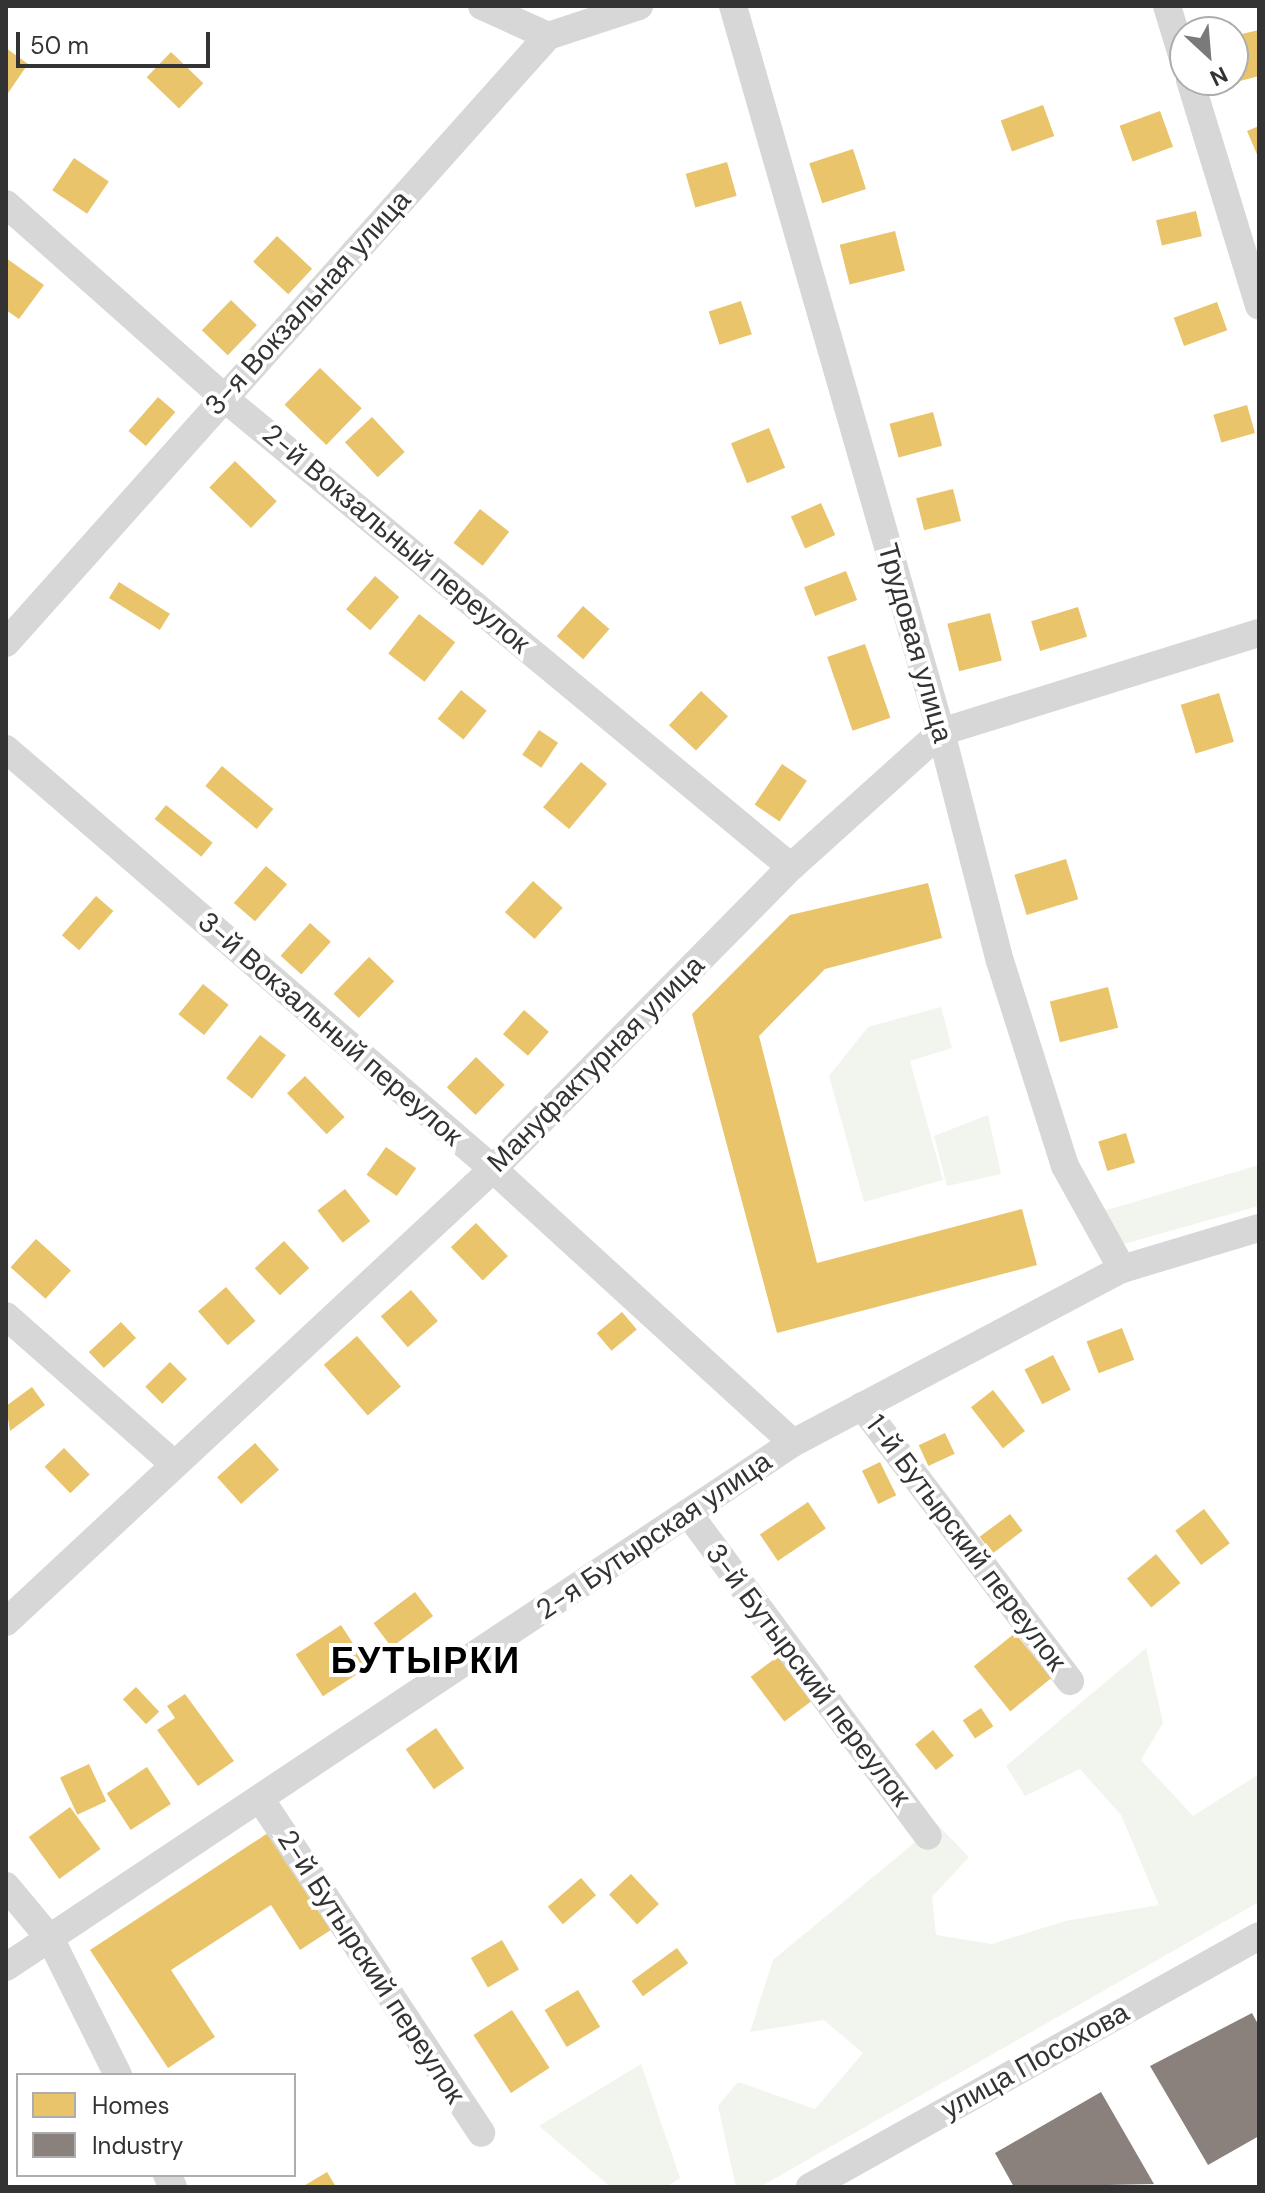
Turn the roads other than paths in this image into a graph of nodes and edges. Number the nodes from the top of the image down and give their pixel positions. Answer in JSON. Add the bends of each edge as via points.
{"nodes":[{"id":1,"x":482,"y":6,"type":"edge"},
{"id":2,"x":639,"y":6,"type":"edge"},
{"id":3,"x":733,"y":6,"type":"edge"},
{"id":4,"x":548,"y":36,"type":"junction"},
{"id":5,"x":1195,"y":96,"type":"edge"},
{"id":6,"x":6,"y":204,"type":"edge"},
{"id":7,"x":1259,"y":306,"type":"edge"},
{"id":8,"x":223,"y":397,"type":"junction"},
{"id":9,"x":1259,"y":633,"type":"edge"},
{"id":10,"x":6,"y":643,"type":"edge"},
{"id":11,"x":941,"y":732,"type":"junction"},
{"id":12,"x":6,"y":749,"type":"edge"},
{"id":13,"x":791,"y":867,"type":"junction"},
{"id":14,"x":493,"y":1169,"type":"junction"},
{"id":15,"x":1259,"y":1228,"type":"edge"},
{"id":16,"x":1122,"y":1269,"type":"junction"},
{"id":17,"x":6,"y":1316,"type":"edge"},
{"id":18,"x":862,"y":1406,"type":"junction"},
{"id":19,"x":793,"y":1443,"type":"junction"},
{"id":20,"x":173,"y":1463,"type":"junction"},
{"id":21,"x":688,"y":1513,"type":"junction"},
{"id":22,"x":6,"y":1622,"type":"edge"},
{"id":23,"x":1070,"y":1681,"type":"dead end"},
{"id":24,"x":261,"y":1800,"type":"junction"},
{"id":25,"x":928,"y":1836,"type":"dead end"},
{"id":26,"x":6,"y":1886,"type":"edge"},
{"id":27,"x":1259,"y":1936,"type":"edge"},
{"id":28,"x":51,"y":1940,"type":"junction"},
{"id":29,"x":6,"y":1967,"type":"edge"},
{"id":30,"x":117,"y":2073,"type":"edge"},
{"id":31,"x":481,"y":2133,"type":"dead end"},
{"id":32,"x":810,"y":2187,"type":"edge"}],
"edges":[{"from":1,"to":4,"type":"street"},
{"from":2,"to":4,"type":"street","name":"3-я Вокзальная улица"},
{"from":3,"to":11,"type":"street","name":"Трудовая улица"},
{"from":4,"to":8,"type":"street","name":"3-я Вокзальная улица"},
{"from":5,"to":7,"type":"street"},
{"from":6,"to":8,"type":"street","name":"2-й Вокзальный переулок"},
{"from":8,"to":10,"type":"street","name":"3-я Вокзальная улица"},
{"from":8,"to":13,"type":"street","name":"2-й Вокзальный переулок"},
{"from":9,"to":11,"type":"street","name":"Мануфактурная улица"},
{"from":11,"to":13,"type":"street","name":"Мануфактурная улица"},
{"from":11,"to":16,"type":"street","name":"Трудовая улица","via":[[1000,961],[1065,1166]]},
{"from":12,"to":14,"type":"street","name":"3-й Вокзальный переулок"},
{"from":13,"to":14,"type":"street","name":"Мануфактурная улица"},
{"from":14,"to":19,"type":"street","name":"3-й Вокзальный переулок"},
{"from":14,"to":20,"type":"street","name":"Мануфактурная улица"},
{"from":15,"to":16,"type":"street","name":"2-я Бутырская улица"},
{"from":16,"to":18,"type":"street","name":"2-я Бутырская улица"},
{"from":17,"to":20,"type":"street"},
{"from":18,"to":19,"type":"street","name":"2-я Бутырская улица"},
{"from":18,"to":23,"type":"street","name":"1-й Бутырский переулок"},
{"from":19,"to":21,"type":"street","name":"2-я Бутырская улица"},
{"from":20,"to":22,"type":"street","name":"Мануфактурная улица"},
{"from":21,"to":24,"type":"street","name":"2-я Бутырская улица"},
{"from":21,"to":25,"type":"street","name":"3-й Бутырский переулок"},
{"from":24,"to":28,"type":"street","name":"2-я Бутырская улица"},
{"from":24,"to":31,"type":"street","name":"2-й Бутырский переулок"},
{"from":26,"to":28,"type":"street"},
{"from":27,"to":32,"type":"street","name":"улица Посохова"},
{"from":28,"to":29,"type":"street","name":"2-я Бутырская улица"},
{"from":28,"to":30,"type":"street"}]}
